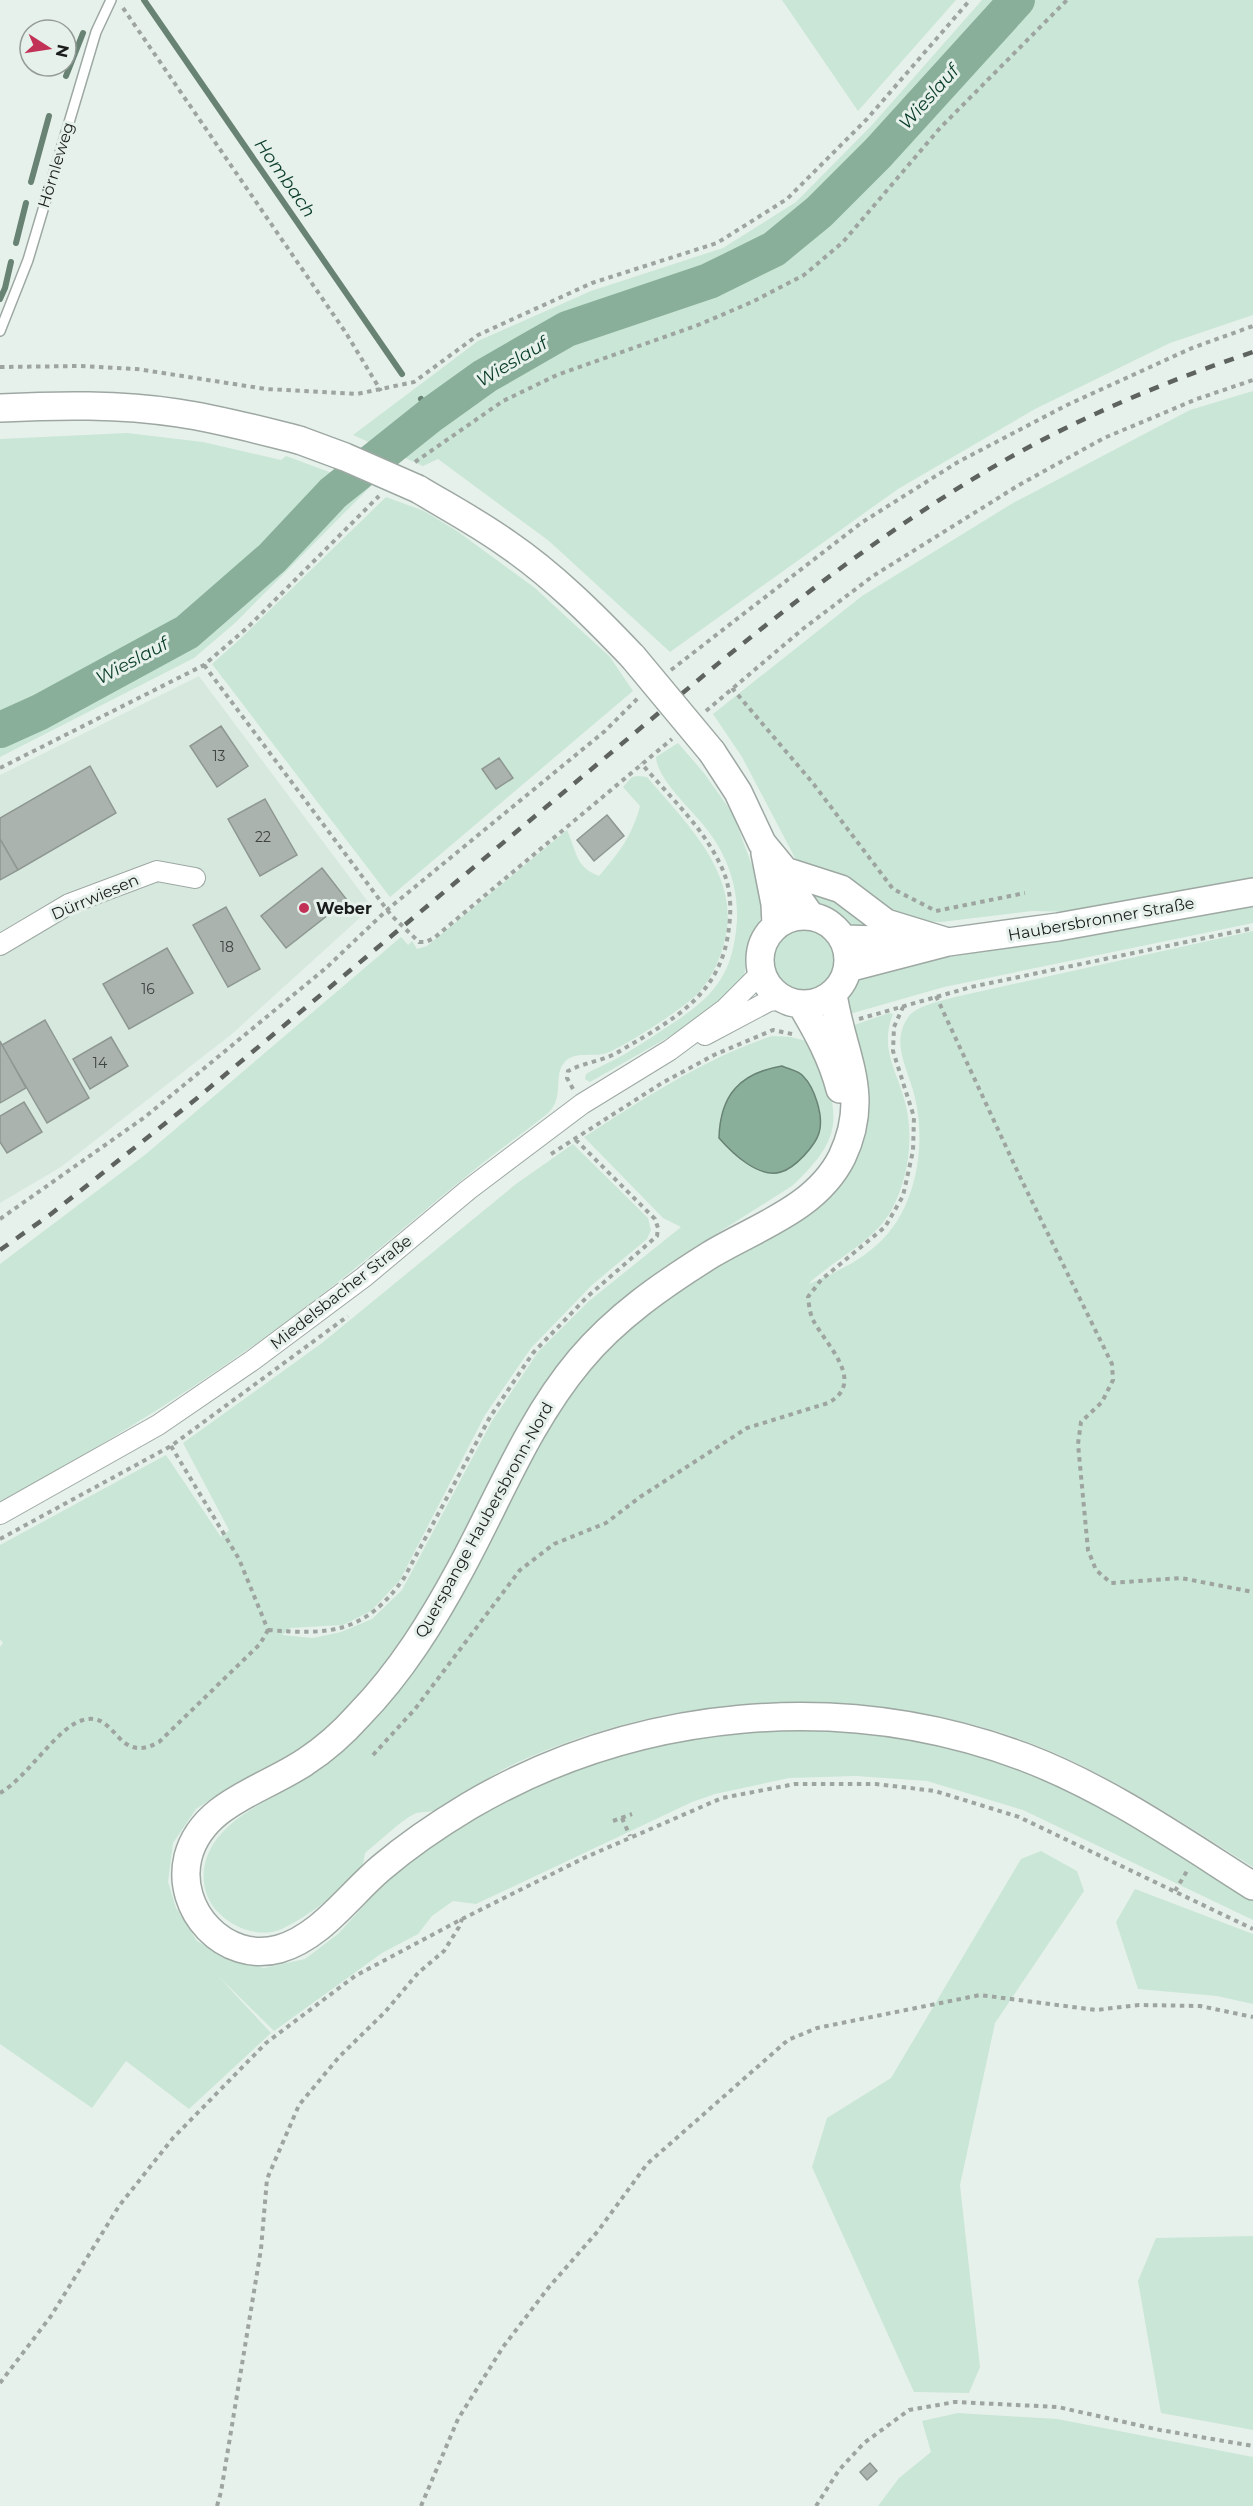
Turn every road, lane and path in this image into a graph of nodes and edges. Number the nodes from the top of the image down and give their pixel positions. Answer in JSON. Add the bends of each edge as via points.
{"nodes":[{"id":1,"x":111,"y":0,"type":"edge"},
{"id":2,"x":117,"y":0,"type":"edge"},
{"id":3,"x":970,"y":0,"type":"edge"},
{"id":4,"x":1067,"y":0,"type":"edge"},
{"id":5,"x":1253,"y":326,"type":"edge"},
{"id":6,"x":0,"y":331,"type":"edge"},
{"id":7,"x":0,"y":367,"type":"edge"},
{"id":8,"x":1253,"y":380,"type":"edge"},
{"id":9,"x":381,"y":391,"type":"junction"},
{"id":10,"x":0,"y":408,"type":"edge"},
{"id":11,"x":418,"y":459,"type":"dead end"},
{"id":12,"x":375,"y":499,"type":"dead end"},
{"id":13,"x":204,"y":665,"type":"junction"},
{"id":14,"x":665,"y":674,"type":"dead end"},
{"id":15,"x":732,"y":688,"type":"junction"},
{"id":16,"x":644,"y":692,"type":"dead end"},
{"id":17,"x":700,"y":716,"type":"dead end"},
{"id":18,"x":675,"y":737,"type":"dead end"},
{"id":19,"x":641,"y":763,"type":"junction"},
{"id":20,"x":0,"y":768,"type":"edge"},
{"id":21,"x":762,"y":843,"type":"junction"},
{"id":22,"x":784,"y":871,"type":"junction"},
{"id":23,"x":195,"y":878,"type":"dead end"},
{"id":24,"x":1253,"y":892,"type":"edge"},
{"id":25,"x":1025,"y":893,"type":"dead end"},
{"id":26,"x":388,"y":909,"type":"junction"},
{"id":27,"x":810,"y":915,"type":"junction"},
{"id":28,"x":776,"y":926,"type":"junction"},
{"id":29,"x":1253,"y":928,"type":"edge"},
{"id":30,"x":844,"y":939,"type":"junction"},
{"id":31,"x":948,"y":942,"type":"junction"},
{"id":32,"x":0,"y":945,"type":"edge"},
{"id":33,"x":848,"y":968,"type":"junction"},
{"id":34,"x":762,"y":972,"type":"junction"},
{"id":35,"x":833,"y":994,"type":"junction"},
{"id":36,"x":936,"y":996,"type":"junction"},
{"id":37,"x":792,"y":1001,"type":"junction"},
{"id":38,"x":903,"y":1006,"type":"junction"},
{"id":39,"x":858,"y":1020,"type":"dead end"},
{"id":40,"x":756,"y":1035,"type":"dead end"},
{"id":41,"x":797,"y":1035,"type":"dead end"},
{"id":42,"x":670,"y":1050,"type":"junction"},
{"id":43,"x":582,"y":1104,"type":"junction"},
{"id":44,"x":563,"y":1119,"type":"junction"},
{"id":45,"x":849,"y":1137,"type":"junction"},
{"id":46,"x":0,"y":1219,"type":"edge"},
{"id":47,"x":158,"y":1425,"type":"junction"},
{"id":48,"x":0,"y":1514,"type":"edge"},
{"id":49,"x":1253,"y":1592,"type":"edge"},
{"id":50,"x":268,"y":1630,"type":"junction"},
{"id":51,"x":374,"y":1755,"type":"dead end"},
{"id":52,"x":0,"y":1793,"type":"edge"},
{"id":53,"x":632,"y":1814,"type":"dead end"},
{"id":54,"x":622,"y":1818,"type":"junction"},
{"id":55,"x":613,"y":1821,"type":"dead end"},
{"id":56,"x":630,"y":1836,"type":"junction"},
{"id":57,"x":1253,"y":1886,"type":"edge"},
{"id":58,"x":462,"y":1919,"type":"junction"},
{"id":59,"x":1253,"y":1929,"type":"edge"},
{"id":60,"x":1253,"y":2018,"type":"edge"},
{"id":61,"x":0,"y":2383,"type":"edge"},
{"id":62,"x":1253,"y":2446,"type":"edge"},
{"id":63,"x":217,"y":2506,"type":"edge"},
{"id":64,"x":421,"y":2506,"type":"edge"},
{"id":65,"x":816,"y":2506,"type":"edge"}],
"edges":[{"from":1,"to":6,"type":"lane","name":"Hörnleweg","via":[[96,32],[28,260]]},
{"from":2,"to":9,"type":"path","via":[[346,333]]},
{"from":3,"to":9,"type":"path","via":[[867,119],[787,199],[717,243],[592,283],[478,335],[414,382]]},
{"from":4,"to":11,"type":"path","via":[[940,128],[843,242],[804,275],[698,325],[557,375],[503,401]]},
{"from":5,"to":14,"type":"path","via":[[1192,348],[1077,400],[958,462],[861,523]]},
{"from":7,"to":9,"type":"path","via":[[81,366],[266,389],[357,394]]},
{"from":8,"to":15,"type":"path","via":[[1104,438],[1018,485],[873,576]]},
{"from":10,"to":21,"type":"main road","bridge":true,"via":[[105,406],[236,424],[298,440],[418,489],[507,543],[570,595],[633,657],[712,752],[738,792]]},
{"from":12,"to":13,"type":"path","via":[[248,627]]},
{"from":13,"to":20,"type":"path"},
{"from":13,"to":26,"type":"path"},
{"from":15,"to":17,"type":"path"},
{"from":15,"to":25,"type":"path","via":[[812,782],[893,889],[936,911]]},
{"from":16,"to":26,"type":"path","via":[[605,731]]},
{"from":18,"to":19,"type":"path"},
{"from":19,"to":26,"type":"path","via":[[434,938],[419,942]]},
{"from":19,"to":43,"type":"path","via":[[705,838],[721,864],[729,886],[728,936],[715,978],[686,1008],[617,1053],[568,1071],[567,1078]]},
{"from":21,"to":22,"type":"main road"},
{"from":21,"to":28,"type":"main road"},
{"from":22,"to":27,"type":"main road"},
{"from":22,"to":31,"type":"main road","via":[[841,889],[886,923]]},
{"from":23,"to":32,"type":"street","name":"Dürrwiesen","via":[[157,871],[69,904]]},
{"from":24,"to":31,"type":"main road","name":"Haubersbronner Straße"},
{"from":26,"to":46,"type":"path","via":[[326,968],[145,1117]]},
{"from":27,"to":28,"type":"main road"},
{"from":27,"to":30,"type":"main road","via":[[824,919]]},
{"from":28,"to":34,"type":"main road","via":[[762,947]]},
{"from":29,"to":36,"type":"path"},
{"from":30,"to":31,"type":"main road"},
{"from":30,"to":33,"type":"main road","via":[[849,953]]},
{"from":31,"to":33,"type":"main road"},
{"from":33,"to":35,"type":"main road"},
{"from":34,"to":37,"type":"main road","via":[[766,983]]},
{"from":34,"to":42,"type":"street","via":[[725,1009]]},
{"from":35,"to":37,"type":"main road","via":[[818,1002]]},
{"from":35,"to":45,"type":"main road","name":"Querspange Haubersbronn-Nord","via":[[856,1090]]},
{"from":36,"to":38,"type":"path"},
{"from":36,"to":49,"type":"path","via":[[1112,1364],[1113,1380],[1102,1402],[1081,1422],[1078,1444],[1088,1550],[1096,1570],[1111,1583],[1181,1578]]},
{"from":37,"to":42,"type":"street","via":[[769,1001]]},
{"from":37,"to":45,"type":"main road","via":[[818,1034],[832,1064]]},
{"from":38,"to":39,"type":"path"},
{"from":38,"to":51,"type":"path","via":[[894,1027],[893,1051],[914,1117],[913,1152],[903,1196],[885,1227],[821,1280],[808,1297],[812,1318],[844,1373],[844,1388],[828,1403],[747,1428],[606,1523],[554,1544],[520,1570],[415,1709]]},
{"from":40,"to":41,"type":"path","via":[[773,1030]]},
{"from":42,"to":43,"type":"street","name":"Miedelsbacher Straße"},
{"from":43,"to":44,"type":"street","name":"Miedelsbacher Straße"},
{"from":44,"to":47,"type":"street","name":"Miedelsbacher Straße","via":[[272,1347]]},
{"from":44,"to":50,"type":"path","via":[[574,1139],[655,1219],[657,1236],[587,1297],[533,1353],[490,1417],[388,1601],[367,1617],[334,1630]]},
{"from":45,"to":57,"type":"main road","name":"Querspange Haubersbronn-Nord","via":[[831,1174],[797,1206],[657,1288],[581,1359],[549,1401],[444,1598],[389,1681],[333,1741],[304,1763],[220,1810],[204,1825],[188,1853],[186,1878],[190,1902],[200,1921],[234,1947],[258,1952],[276,1950],[301,1940],[320,1926],[418,1839],[474,1803],[552,1764],[644,1734],[741,1718],[841,1717],[893,1723],[952,1735],[1027,1758],[1114,1799]]},
{"from":47,"to":48,"type":"street","name":"Miedelsbacher Straße"},
{"from":47,"to":50,"type":"path","via":[[239,1559]]},
{"from":50,"to":52,"type":"path","via":[[260,1644],[159,1742],[136,1749],[105,1724],[86,1719],[72,1724]]},
{"from":53,"to":54,"type":"path"},
{"from":54,"to":55,"type":"path"},
{"from":54,"to":56,"type":"path"},
{"from":56,"to":58,"type":"path"},
{"from":56,"to":59,"type":"path","via":[[722,1798],[795,1784],[876,1784],[935,1791],[1019,1817]]},
{"from":58,"to":61,"type":"path","via":[[355,1976],[266,2043],[172,2138],[119,2206],[51,2316]]},
{"from":58,"to":63,"type":"path","via":[[444,1950],[339,2057],[299,2105],[267,2179],[261,2249]]},
{"from":60,"to":64,"type":"path","via":[[1200,2006],[1139,2005],[1096,2010],[980,1995],[817,2028],[788,2040],[647,2164],[549,2287],[503,2347],[458,2419]]},
{"from":62,"to":65,"type":"path","via":[[1058,2407],[955,2402],[909,2410],[864,2444],[839,2470]]}]}
